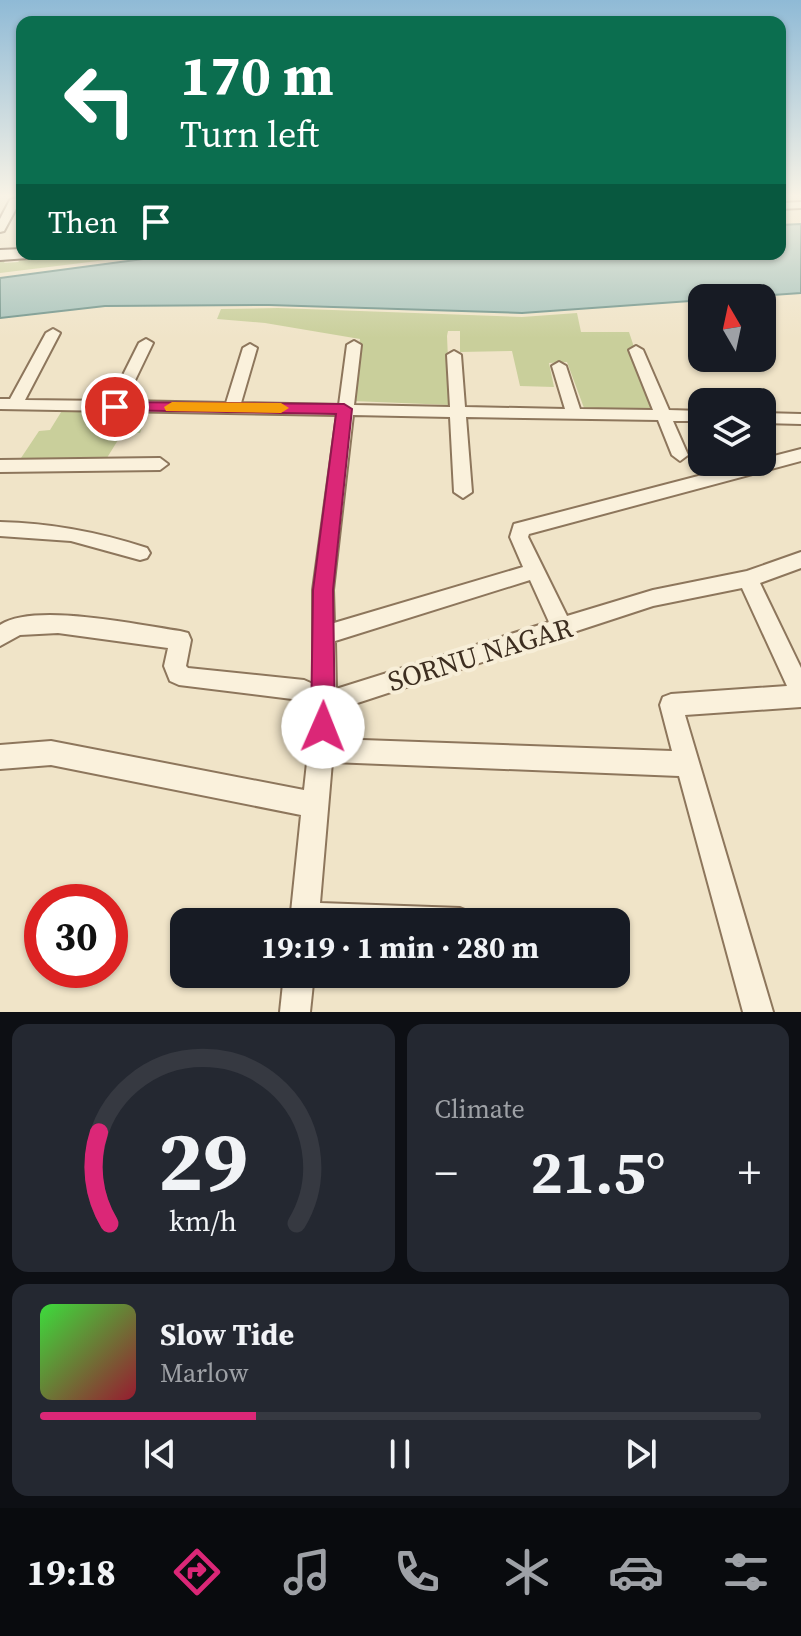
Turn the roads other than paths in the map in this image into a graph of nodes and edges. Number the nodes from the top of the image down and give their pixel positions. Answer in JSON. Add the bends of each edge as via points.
{"nodes":[{"id":1,"x":53,"y":333,"type":"dead end"},
{"id":2,"x":146,"y":343,"type":"dead end"},
{"id":3,"x":354,"y":345,"type":"dead end"},
{"id":4,"x":250,"y":348,"type":"dead end"},
{"id":5,"x":636,"y":350,"type":"dead end"},
{"id":6,"x":454,"y":355,"type":"dead end"},
{"id":7,"x":559,"y":366,"type":"dead end"},
{"id":8,"x":8,"y":404,"type":"edge"},
{"id":9,"x":115,"y":407,"type":"junction"},
{"id":10,"x":232,"y":408,"type":"junction"},
{"id":11,"x":344,"y":409,"type":"junction"},
{"id":12,"x":457,"y":413,"type":"junction"},
{"id":13,"x":574,"y":413,"type":"junction"},
{"id":14,"x":664,"y":415,"type":"junction"},
{"id":15,"x":688,"y":416,"type":"edge"},
{"id":16,"x":776,"y":418,"type":"edge"},
{"id":17,"x":801,"y":419,"type":"edge"},
{"id":18,"x":680,"y":455,"type":"dead end"},
{"id":19,"x":801,"y":455,"type":"edge"},
{"id":20,"x":160,"y":464,"type":"dead end"},
{"id":21,"x":0,"y":466,"type":"edge"},
{"id":22,"x":463,"y":492,"type":"dead end"},
{"id":23,"x":0,"y":529,"type":"edge"},
{"id":24,"x":140,"y":553,"type":"dead end"},
{"id":25,"x":801,"y":560,"type":"edge"},
{"id":26,"x":535,"y":571,"type":"junction"},
{"id":27,"x":748,"y":579,"type":"junction"},
{"id":28,"x":563,"y":629,"type":"junction"},
{"id":29,"x":324,"y":635,"type":"junction"},
{"id":30,"x":0,"y":637,"type":"edge"},
{"id":31,"x":801,"y":694,"type":"edge"},
{"id":32,"x":325,"y":703,"type":"junction"},
{"id":33,"x":322,"y":750,"type":"junction"},
{"id":34,"x":0,"y":757,"type":"edge"},
{"id":35,"x":687,"y":764,"type":"junction"},
{"id":36,"x":316,"y":805,"type":"junction"},
{"id":37,"x":305,"y":908,"type":"edge"},
{"id":38,"x":298,"y":988,"type":"edge"},
{"id":39,"x":295,"y":1012,"type":"edge"},
{"id":40,"x":758,"y":1012,"type":"edge"}],
"edges":[{"from":1,"to":8,"type":"street"},
{"from":2,"to":9,"type":"street"},
{"from":3,"to":11,"type":"street"},
{"from":4,"to":10,"type":"street"},
{"from":5,"to":14,"type":"street"},
{"from":6,"to":12,"type":"street"},
{"from":7,"to":13,"type":"street"},
{"from":8,"to":9,"type":"street"},
{"from":9,"to":10,"type":"street"},
{"from":10,"to":11,"type":"street"},
{"from":11,"to":12,"type":"street"},
{"from":11,"to":29,"type":"street","via":[[323,590]]},
{"from":12,"to":13,"type":"street"},
{"from":12,"to":22,"type":"street"},
{"from":13,"to":14,"type":"street"},
{"from":14,"to":15,"type":"street"},
{"from":14,"to":18,"type":"street"},
{"from":16,"to":17,"type":"street"},
{"from":19,"to":26,"type":"street","via":[[530,525],[519,537]]},
{"from":20,"to":21,"type":"street"},
{"from":23,"to":24,"type":"street","via":[[91,536]]},
{"from":25,"to":27,"type":"street","name":"SORNU NAGAR"},
{"from":26,"to":28,"type":"street"},
{"from":26,"to":29,"type":"street"},
{"from":27,"to":28,"type":"street","name":"SORNU NAGAR","via":[[653,598]]},
{"from":27,"to":31,"type":"street"},
{"from":28,"to":32,"type":"street","name":"SORNU NAGAR"},
{"from":29,"to":32,"type":"street"},
{"from":30,"to":32,"type":"street","via":[[16,626],[58,624],[180,640],[175,666],[187,678],[304,690]]},
{"from":31,"to":35,"type":"street","via":[[671,705]]},
{"from":32,"to":33,"type":"street"},
{"from":33,"to":35,"type":"street"},
{"from":33,"to":36,"type":"street"},
{"from":34,"to":36,"type":"street","via":[[51,753]]},
{"from":35,"to":40,"type":"street"},
{"from":36,"to":37,"type":"street"},
{"from":38,"to":39,"type":"street"}]}
